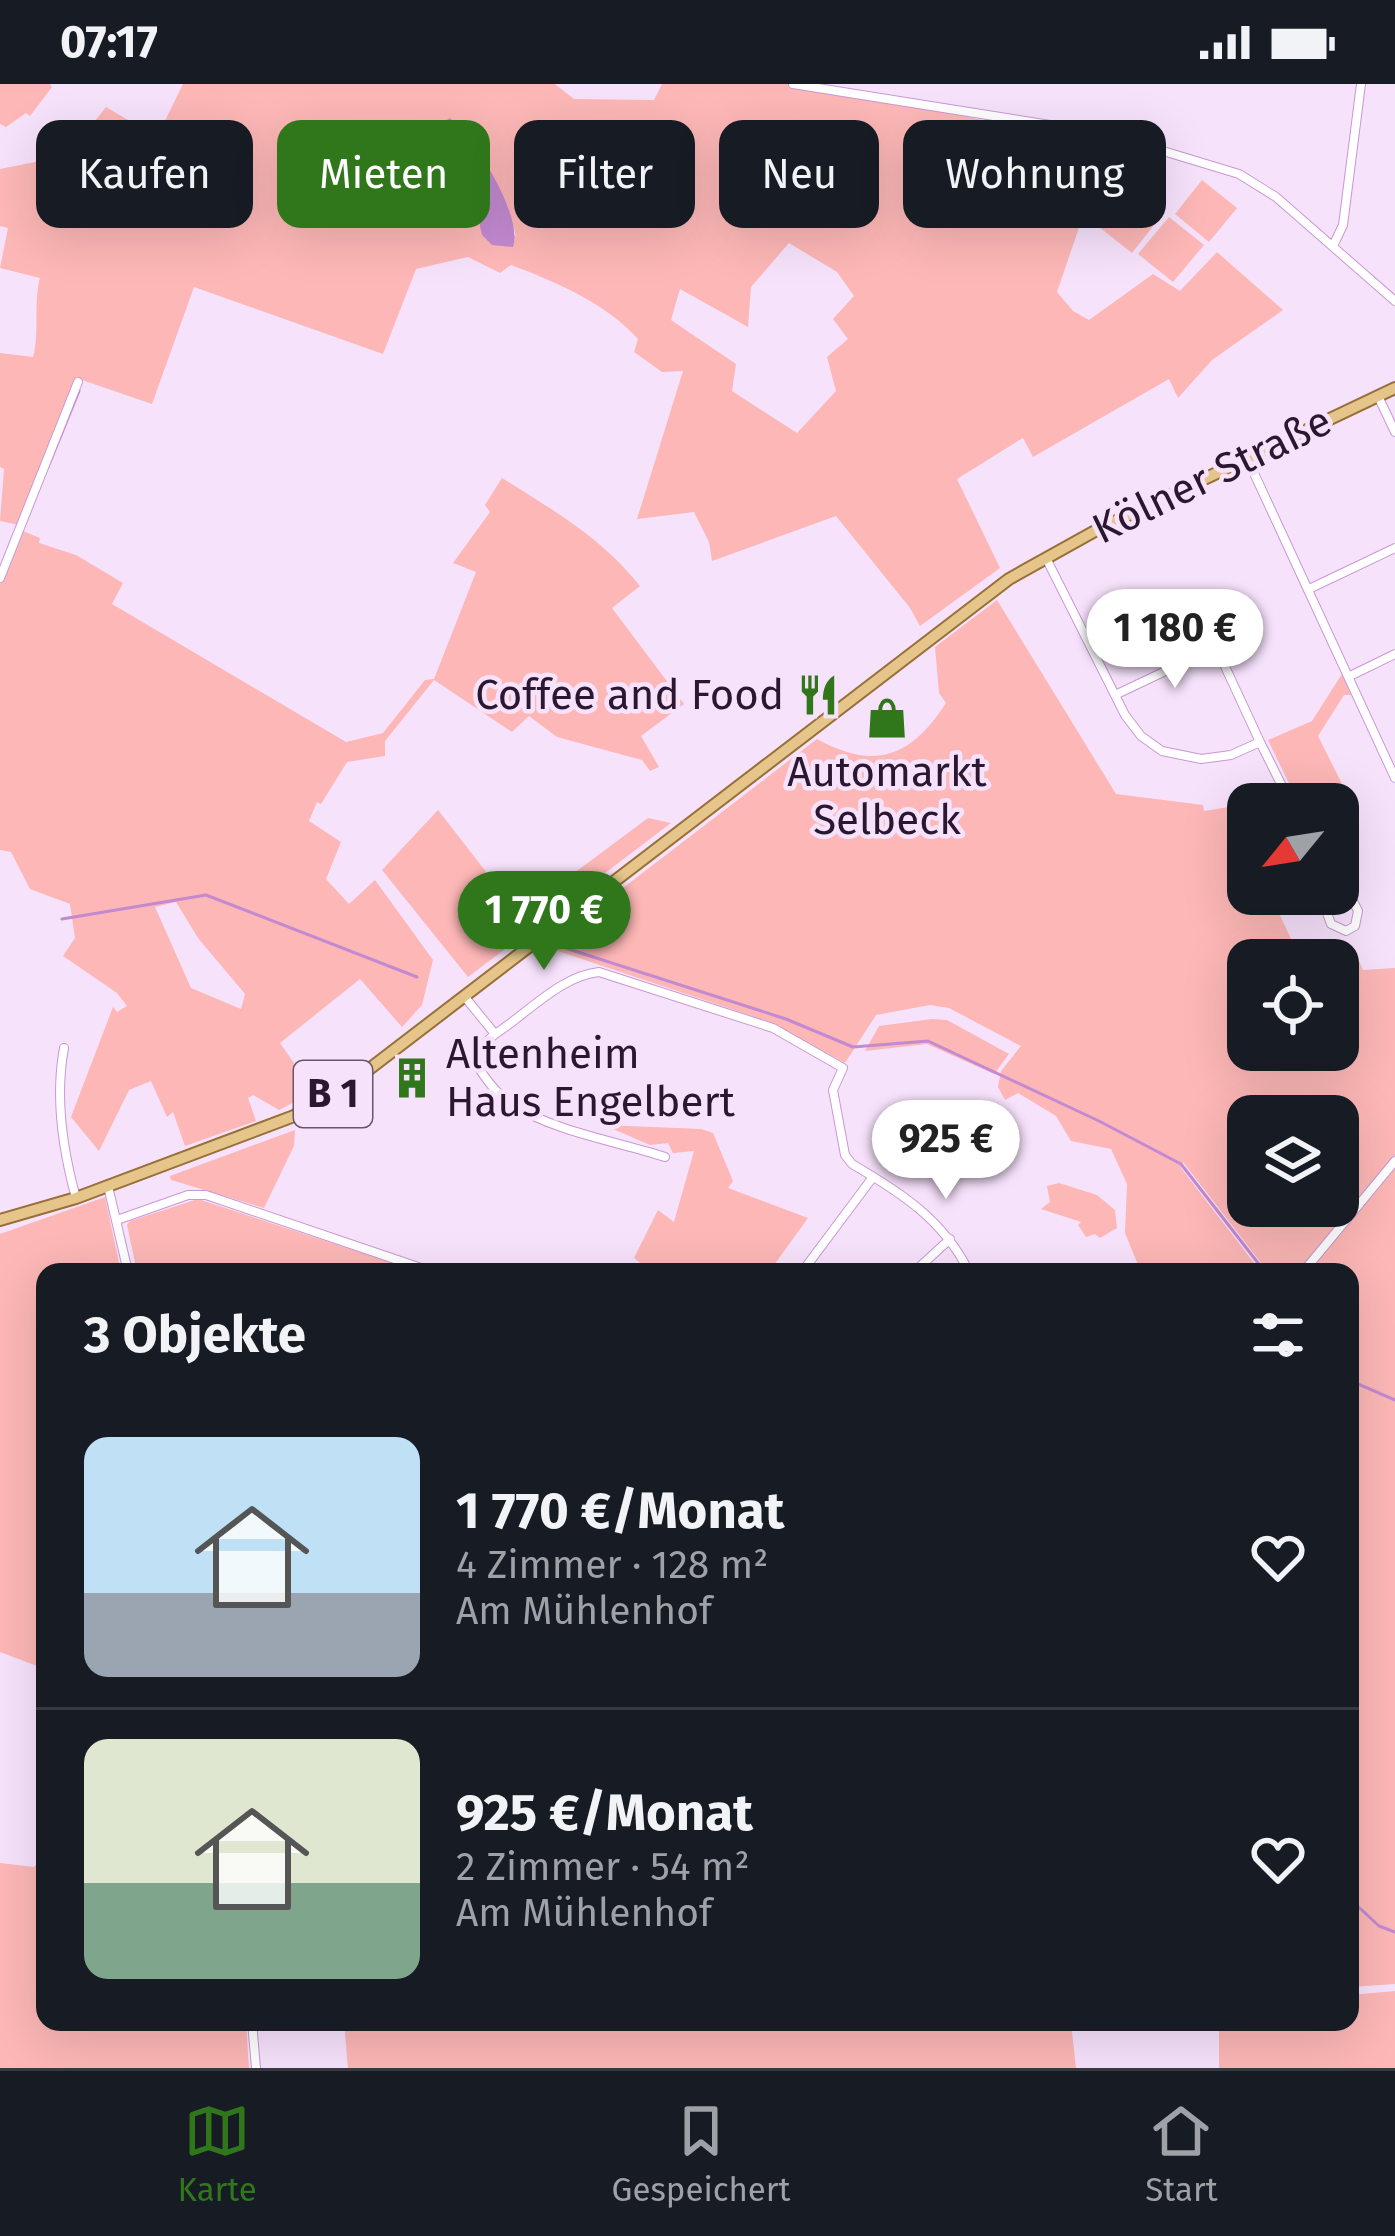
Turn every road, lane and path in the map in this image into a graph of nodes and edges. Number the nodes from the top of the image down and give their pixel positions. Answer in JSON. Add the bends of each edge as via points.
{"nodes":[{"id":1,"x":793,"y":84,"type":"edge"},
{"id":2,"x":1361,"y":84,"type":"edge"},
{"id":3,"x":1333,"y":246,"type":"junction"},
{"id":4,"x":1395,"y":302,"type":"edge"},
{"id":5,"x":78,"y":382,"type":"dead end"},
{"id":6,"x":1395,"y":388,"type":"edge"},
{"id":7,"x":1378,"y":395,"type":"junction"},
{"id":8,"x":1395,"y":431,"type":"edge"},
{"id":9,"x":1247,"y":458,"type":"junction"},
{"id":10,"x":1395,"y":548,"type":"edge"},
{"id":11,"x":1045,"y":556,"type":"junction"},
{"id":12,"x":0,"y":578,"type":"edge"},
{"id":13,"x":1309,"y":589,"type":"junction"},
{"id":14,"x":1395,"y":654,"type":"edge"},
{"id":15,"x":1350,"y":676,"type":"junction"},
{"id":16,"x":1115,"y":695,"type":"junction"},
{"id":17,"x":1260,"y":742,"type":"junction"},
{"id":18,"x":1395,"y":778,"type":"edge"},
{"id":19,"x":1280,"y":783,"type":"edge"},
{"id":20,"x":1326,"y":915,"type":"edge"},
{"id":21,"x":1357,"y":915,"type":"edge"},
{"id":22,"x":464,"y":995,"type":"junction"},
{"id":23,"x":495,"y":1034,"type":"junction"},
{"id":24,"x":64,"y":1048,"type":"dead end"},
{"id":25,"x":665,"y":1157,"type":"dead end"},
{"id":26,"x":1395,"y":1161,"type":"edge"},
{"id":27,"x":874,"y":1177,"type":"junction"},
{"id":28,"x":108,"y":1186,"type":"junction"},
{"id":29,"x":76,"y":1198,"type":"junction"},
{"id":30,"x":0,"y":1220,"type":"edge"},
{"id":31,"x":117,"y":1220,"type":"junction"},
{"id":32,"x":950,"y":1239,"type":"junction"},
{"id":33,"x":126,"y":1263,"type":"edge"},
{"id":34,"x":406,"y":1263,"type":"edge"},
{"id":35,"x":809,"y":1263,"type":"edge"},
{"id":36,"x":924,"y":1263,"type":"edge"},
{"id":37,"x":964,"y":1263,"type":"edge"},
{"id":38,"x":1310,"y":1263,"type":"edge"},
{"id":39,"x":253,"y":2031,"type":"edge"},
{"id":40,"x":256,"y":2068,"type":"edge"}],
"edges":[{"from":1,"to":3,"type":"street","via":[[1162,149],[1259,184]]},
{"from":2,"to":3,"type":"street","via":[[1343,225]]},
{"from":3,"to":4,"type":"street"},
{"from":5,"to":12,"type":"street"},
{"from":6,"to":7,"type":"main road","name":"Kölner Straße","number":"B 1"},
{"from":7,"to":8,"type":"street"},
{"from":7,"to":9,"type":"main road","name":"Kölner Straße","number":"B 1"},
{"from":9,"to":11,"type":"main road","name":"Kölner Straße","number":"B 1"},
{"from":9,"to":13,"type":"street"},
{"from":10,"to":13,"type":"street"},
{"from":11,"to":16,"type":"street"},
{"from":11,"to":22,"type":"main road","name":"Kölner Straße","number":"B 1"},
{"from":13,"to":15,"type":"street"},
{"from":14,"to":15,"type":"street"},
{"from":15,"to":18,"type":"street"},
{"from":16,"to":17,"type":"street","via":[[1132,727],[1173,755],[1215,758]]},
{"from":16,"to":17,"type":"street","via":[[1216,647]]},
{"from":17,"to":19,"type":"street"},
{"from":20,"to":21,"type":"street","via":[[1346,931]]},
{"from":22,"to":23,"type":"street"},
{"from":22,"to":28,"type":"main road","name":"Kölner Straße","number":"B 1","via":[[294,1116]]},
{"from":23,"to":25,"type":"street","via":[[475,1061],[514,1106]]},
{"from":23,"to":27,"type":"street","via":[[562,986],[599,972],[772,1028],[843,1067],[832,1090],[841,1143],[852,1164]]},
{"from":24,"to":29,"type":"street","via":[[64,1147]]},
{"from":26,"to":38,"type":"street"},
{"from":27,"to":32,"type":"street"},
{"from":27,"to":35,"type":"street"},
{"from":28,"to":29,"type":"main road","name":"Kölner Straße","number":"B 1"},
{"from":28,"to":31,"type":"street"},
{"from":29,"to":30,"type":"main road","name":"Kölner Straße","number":"B 1"},
{"from":31,"to":33,"type":"street"},
{"from":31,"to":34,"type":"street","via":[[206,1195]]},
{"from":32,"to":36,"type":"street"},
{"from":32,"to":37,"type":"street"},
{"from":39,"to":40,"type":"street"}]}
